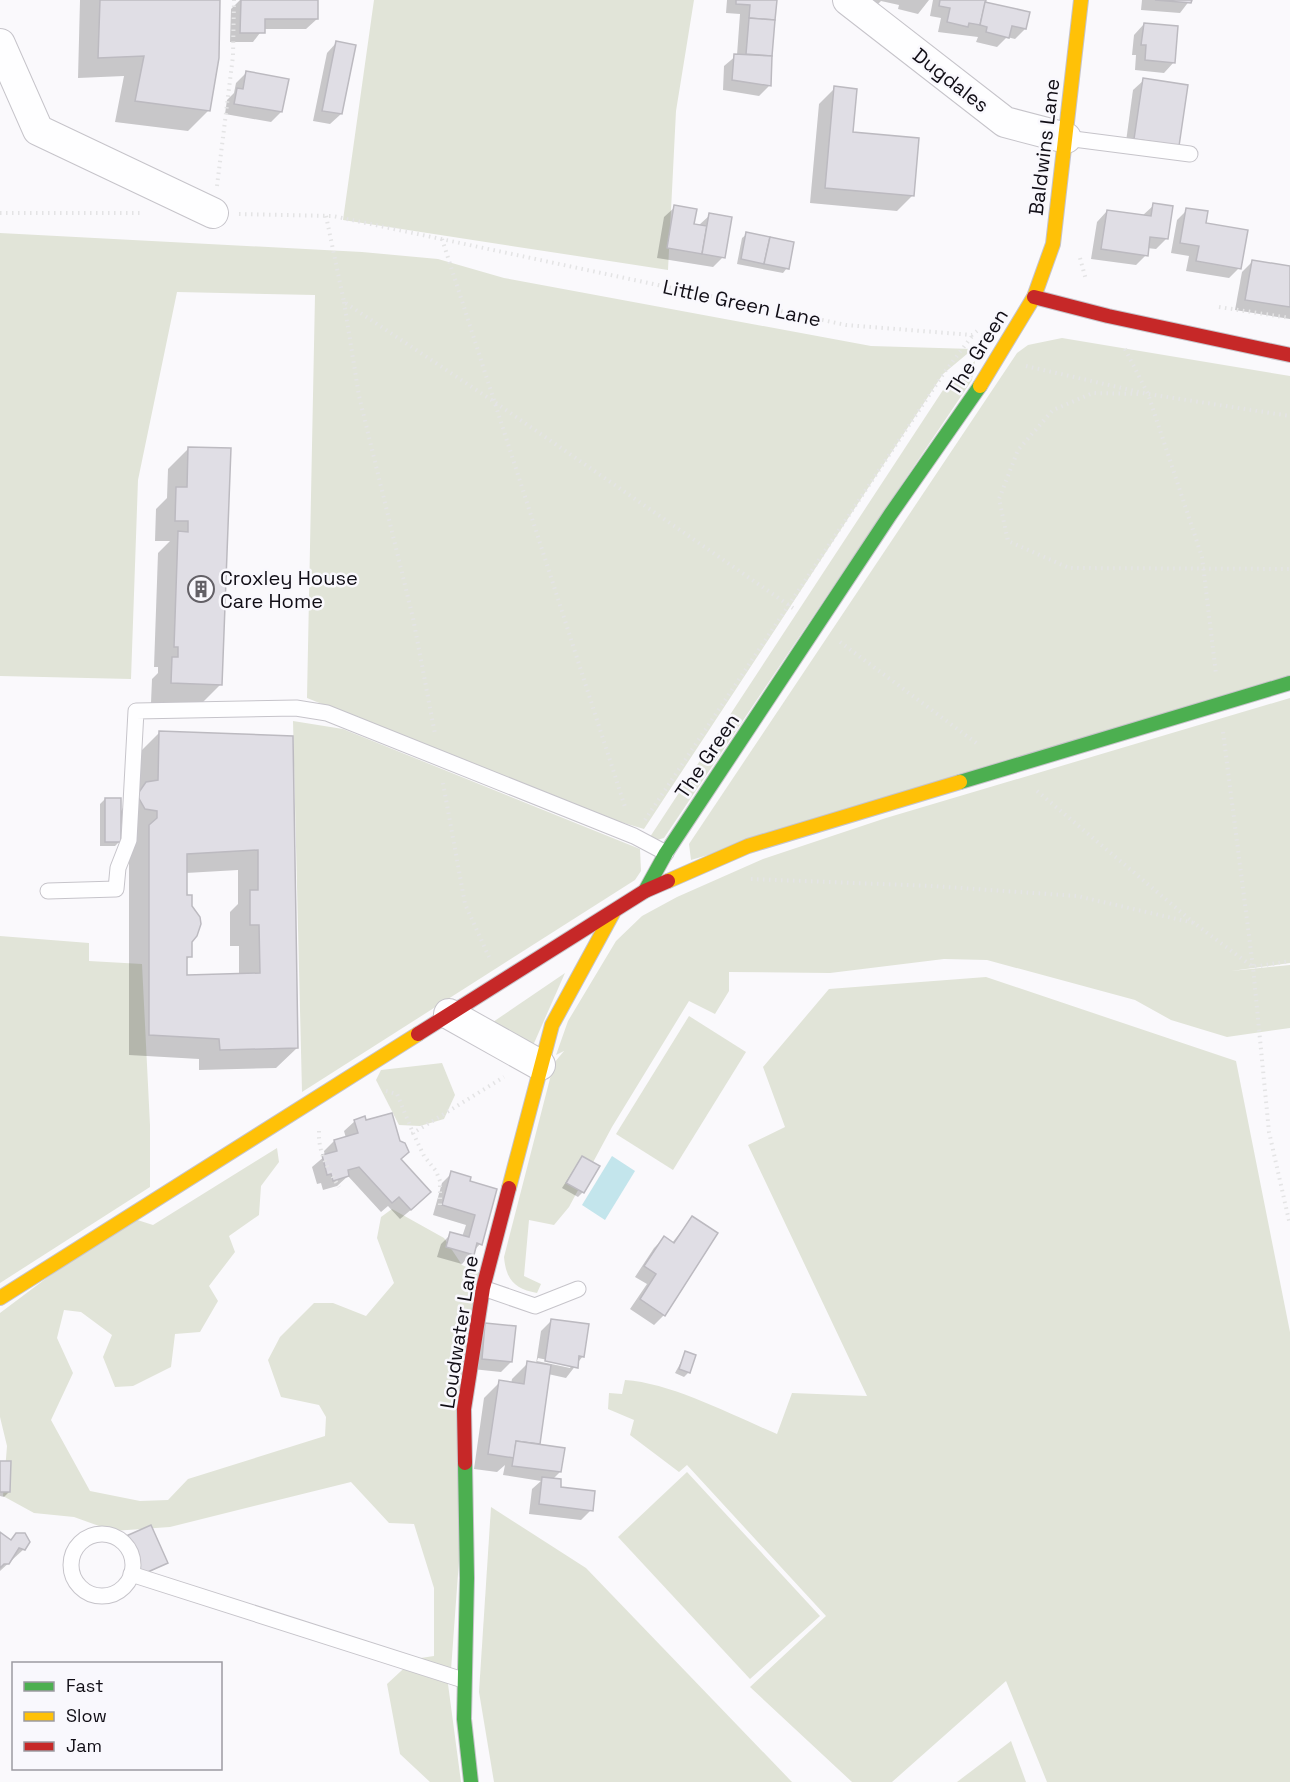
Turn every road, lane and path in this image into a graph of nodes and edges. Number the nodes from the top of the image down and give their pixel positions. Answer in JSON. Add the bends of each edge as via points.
{"nodes":[{"id":1,"x":234,"y":0,"type":"edge"},
{"id":2,"x":848,"y":0,"type":"edge"},
{"id":3,"x":1081,"y":0,"type":"edge"},
{"id":4,"x":0,"y":44,"type":"edge"},
{"id":5,"x":1066,"y":138,"type":"junction"},
{"id":6,"x":1190,"y":154,"type":"dead end"},
{"id":7,"x":213,"y":213,"type":"joint"},
{"id":8,"x":326,"y":216,"type":"dead end"},
{"id":9,"x":1079,"y":252,"type":"dead end"},
{"id":10,"x":1088,"y":286,"type":"dead end"},
{"id":11,"x":1034,"y":297,"type":"junction"},
{"id":12,"x":344,"y":302,"type":"junction"},
{"id":13,"x":1211,"y":306,"type":"dead end"},
{"id":14,"x":1108,"y":316,"type":"junction"},
{"id":15,"x":1290,"y":318,"type":"edge"},
{"id":16,"x":981,"y":329,"type":"dead end"},
{"id":17,"x":972,"y":335,"type":"junction"},
{"id":18,"x":1001,"y":352,"type":"junction"},
{"id":19,"x":1290,"y":355,"type":"edge"},
{"id":20,"x":1148,"y":394,"type":"junction"},
{"id":21,"x":493,"y":401,"type":"junction"},
{"id":22,"x":1290,"y":416,"type":"edge"},
{"id":23,"x":1203,"y":568,"type":"junction"},
{"id":24,"x":1290,"y":568,"type":"edge"},
{"id":25,"x":788,"y":606,"type":"junction"},
{"id":26,"x":817,"y":626,"type":"junction"},
{"id":27,"x":1290,"y":683,"type":"edge"},
{"id":28,"x":1220,"y":703,"type":"junction"},
{"id":29,"x":439,"y":757,"type":"junction"},
{"id":30,"x":1009,"y":767,"type":"junction"},
{"id":31,"x":634,"y":836,"type":"junction"},
{"id":32,"x":666,"y":853,"type":"junction"},
{"id":33,"x":740,"y":880,"type":"dead end"},
{"id":34,"x":48,"y":891,"type":"dead end"},
{"id":35,"x":645,"y":891,"type":"junction"},
{"id":36,"x":614,"y":912,"type":"junction"},
{"id":37,"x":1194,"y":923,"type":"junction"},
{"id":38,"x":1290,"y":961,"type":"edge"},
{"id":39,"x":1253,"y":967,"type":"junction"},
{"id":40,"x":500,"y":982,"type":"junction"},
{"id":41,"x":449,"y":1014,"type":"junction"},
{"id":42,"x":539,"y":1065,"type":"junction"},
{"id":43,"x":380,"y":1091,"type":"dead end"},
{"id":44,"x":320,"y":1124,"type":"dead end"},
{"id":45,"x":414,"y":1132,"type":"junction"},
{"id":46,"x":339,"y":1187,"type":"dead end"},
{"id":47,"x":440,"y":1205,"type":"dead end"},
{"id":48,"x":1290,"y":1224,"type":"edge"},
{"id":49,"x":483,"y":1288,"type":"junction"},
{"id":50,"x":578,"y":1289,"type":"dead end"},
{"id":51,"x":0,"y":1298,"type":"edge"},
{"id":52,"x":131,"y":1574,"type":"junction"},
{"id":53,"x":463,"y":1680,"type":"junction"},
{"id":54,"x":471,"y":1782,"type":"edge"}],
"edges":[{"from":1,"to":7,"type":"path","via":[[233,56]]},
{"from":2,"to":5,"type":"street","name":"Dugdales","via":[[1005,122]]},
{"from":3,"to":5,"type":"street","name":"Baldwins Lane"},
{"from":4,"to":7,"type":"street","via":[[38,130]]},
{"from":5,"to":6,"type":"lane"},
{"from":5,"to":11,"type":"street","name":"Baldwins Lane","via":[[1053,244]]},
{"from":8,"to":12,"type":"path"},
{"from":9,"to":10,"type":"path"},
{"from":11,"to":14,"type":"street"},
{"from":11,"to":18,"type":"street","name":"The Green"},
{"from":12,"to":21,"type":"path"},
{"from":12,"to":29,"type":"path","via":[[359,396],[414,618]]},
{"from":13,"to":15,"type":"path"},
{"from":14,"to":19,"type":"street"},
{"from":14,"to":20,"type":"path"},
{"from":16,"to":17,"type":"path"},
{"from":17,"to":18,"type":"path"},
{"from":17,"to":21,"type":"path","name":"Little Green Lane","via":[[846,325],[442,239]]},
{"from":17,"to":25,"type":"path"},
{"from":18,"to":20,"type":"path","via":[[1023,365]]},
{"from":18,"to":26,"type":"street","name":"The Green"},
{"from":20,"to":22,"type":"path"},
{"from":20,"to":23,"type":"path"},
{"from":20,"to":23,"type":"path","via":[[1093,393],[1053,410],[1018,450],[999,499],[1008,541],[1069,567]]},
{"from":21,"to":25,"type":"path"},
{"from":21,"to":31,"type":"path"},
{"from":23,"to":24,"type":"path"},
{"from":23,"to":28,"type":"path"},
{"from":25,"to":26,"type":"path"},
{"from":25,"to":31,"type":"path"},
{"from":26,"to":30,"type":"path"},
{"from":26,"to":32,"type":"street","name":"The Green"},
{"from":27,"to":28,"type":"street"},
{"from":28,"to":30,"type":"street"},
{"from":28,"to":39,"type":"path"},
{"from":29,"to":31,"type":"lane"},
{"from":29,"to":34,"type":"lane","via":[[327,712],[296,708],[136,711],[129,840],[117,868],[116,889]]},
{"from":29,"to":40,"type":"path","via":[[465,904]]},
{"from":30,"to":35,"type":"street","via":[[748,846]]},
{"from":30,"to":37,"type":"path"},
{"from":31,"to":32,"type":"lane"},
{"from":32,"to":35,"type":"street","name":"The Green"},
{"from":33,"to":37,"type":"path","via":[[831,881],[1077,896]]},
{"from":35,"to":36,"type":"street"},
{"from":36,"to":40,"type":"street"},
{"from":36,"to":42,"type":"street","name":"Loudwater Lane","via":[[552,1025]]},
{"from":37,"to":39,"type":"path"},
{"from":38,"to":39,"type":"path"},
{"from":39,"to":48,"type":"path","via":[[1269,1132]]},
{"from":40,"to":41,"type":"street"},
{"from":41,"to":42,"type":"street"},
{"from":41,"to":51,"type":"street"},
{"from":42,"to":45,"type":"path","via":[[504,1077]]},
{"from":42,"to":49,"type":"street","name":"Loudwater Lane"},
{"from":43,"to":45,"type":"path","via":[[397,1094]]},
{"from":44,"to":46,"type":"path","via":[[324,1161]]},
{"from":45,"to":47,"type":"path","via":[[440,1180]]},
{"from":49,"to":50,"type":"lane","via":[[535,1306]]},
{"from":49,"to":53,"type":"street","name":"Loudwater Lane","via":[[464,1409]]},
{"from":52,"to":52,"type":"lane","via":[[111,1594],[91,1594],[75,1581],[74,1551],[88,1537],[117,1538],[130,1553]]},
{"from":52,"to":53,"type":"lane"},
{"from":53,"to":54,"type":"street","name":"Loudwater Lane"}]}
